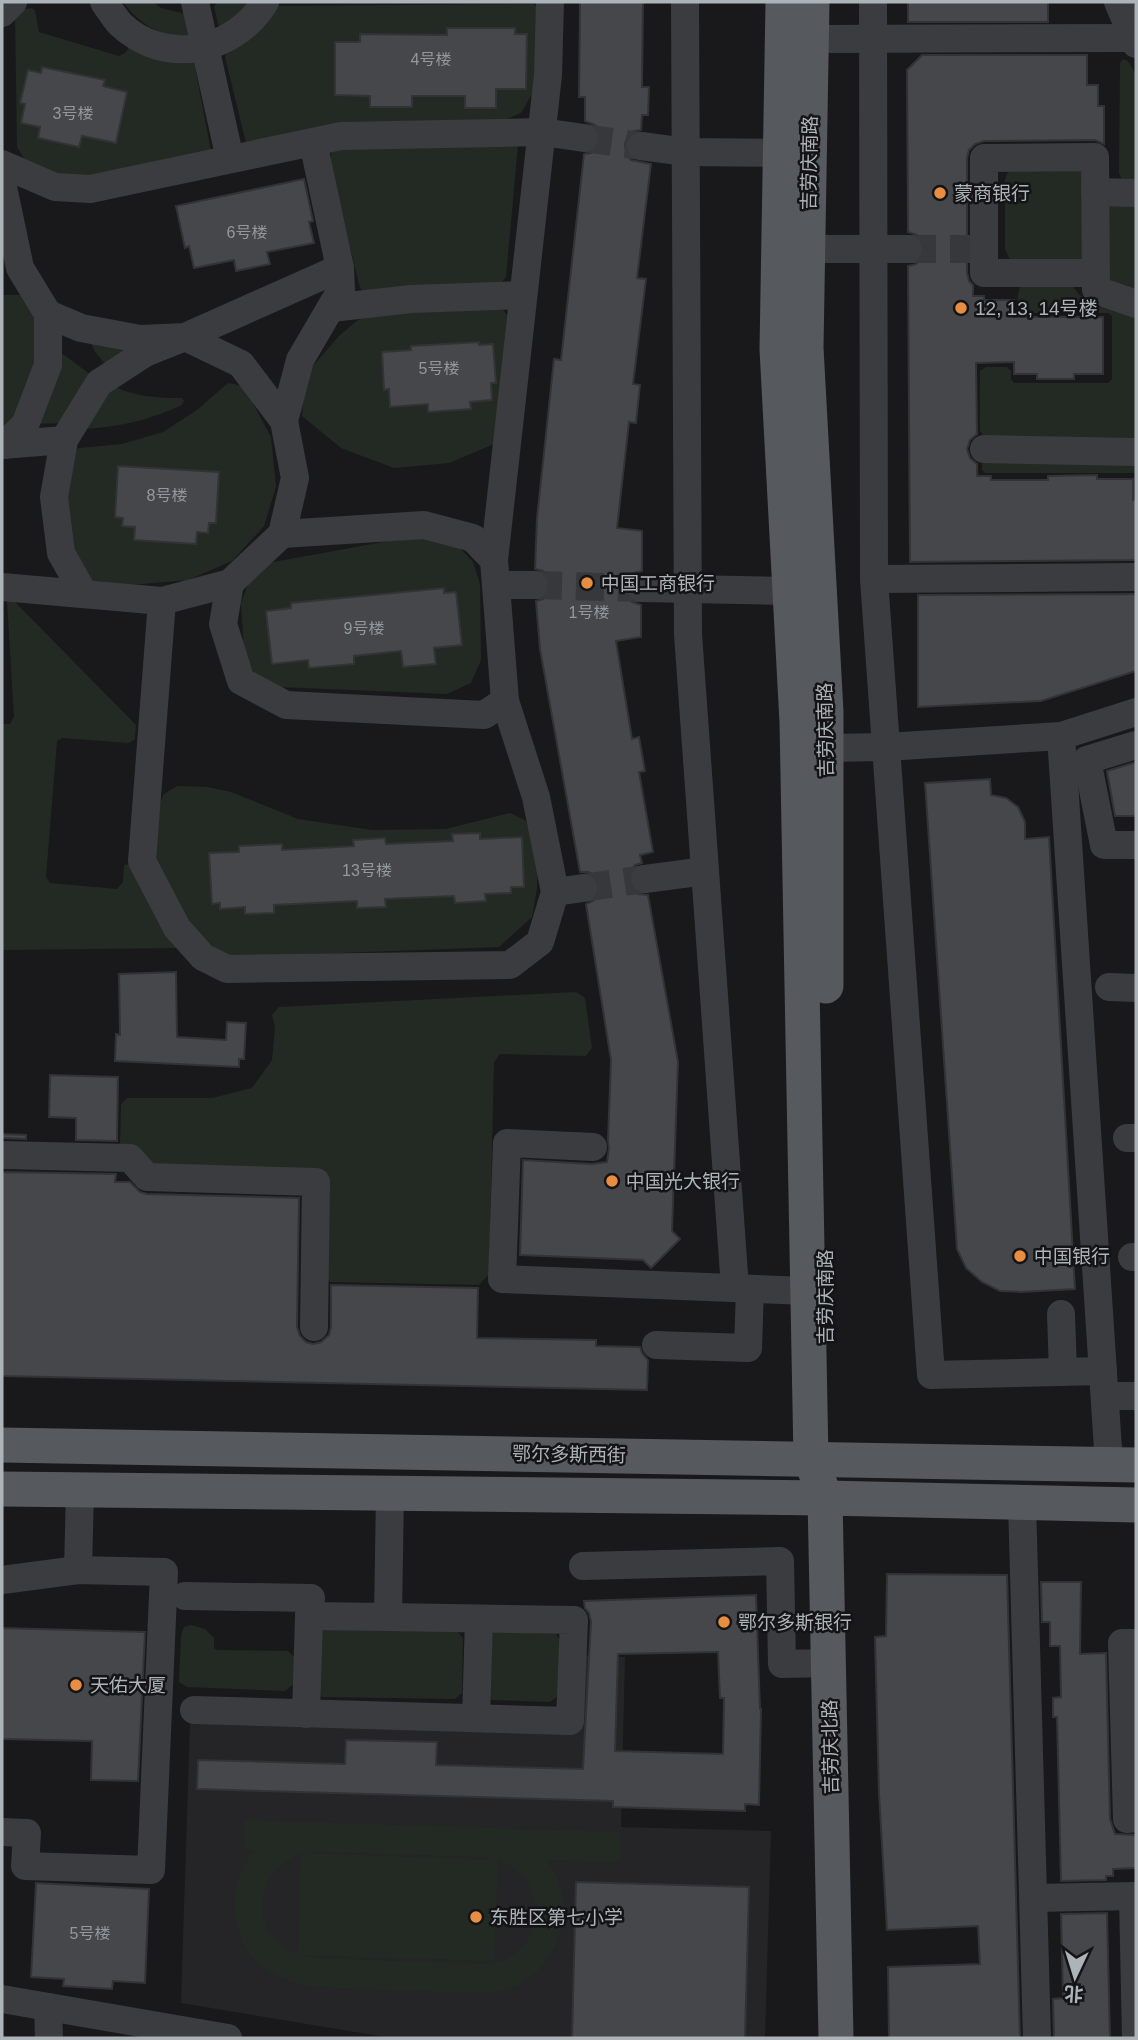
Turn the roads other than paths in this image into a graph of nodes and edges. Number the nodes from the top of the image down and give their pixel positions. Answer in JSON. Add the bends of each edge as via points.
{"nodes":[{"id":1,"x":13,"y":2,"type":"edge"},
{"id":2,"x":104,"y":2,"type":"edge"},
{"id":3,"x":195,"y":2,"type":"edge"},
{"id":4,"x":265,"y":2,"type":"edge"},
{"id":5,"x":550,"y":2,"type":"edge"},
{"id":6,"x":685,"y":2,"type":"edge"},
{"id":7,"x":783,"y":2,"type":"edge"},
{"id":8,"x":812,"y":2,"type":"edge"},
{"id":9,"x":873,"y":2,"type":"edge"},
{"id":10,"x":1118,"y":2,"type":"edge"},
{"id":11,"x":2,"y":13,"type":"edge"},
{"id":12,"x":811,"y":39,"type":"junction"},
{"id":13,"x":873,"y":39,"type":"junction"},
{"id":14,"x":1134,"y":41,"type":"edge"},
{"id":15,"x":205,"y":47,"type":"junction"},
{"id":16,"x":542,"y":132,"type":"junction"},
{"id":17,"x":584,"y":138,"type":"tunnel mouth"},
{"id":18,"x":313,"y":142,"type":"junction"},
{"id":19,"x":641,"y":146,"type":"tunnel mouth"},
{"id":20,"x":686,"y":152,"type":"junction"},
{"id":21,"x":781,"y":153,"type":"junction"},
{"id":22,"x":230,"y":159,"type":"junction"},
{"id":23,"x":2,"y":164,"type":"edge"},
{"id":24,"x":2,"y":182,"type":"edge"},
{"id":25,"x":1095,"y":192,"type":"junction"},
{"id":26,"x":1136,"y":193,"type":"edge"},
{"id":27,"x":808,"y":248,"type":"junction"},
{"id":28,"x":874,"y":249,"type":"junction"},
{"id":29,"x":908,"y":249,"type":"tunnel mouth"},
{"id":30,"x":340,"y":268,"type":"junction"},
{"id":31,"x":1095,"y":273,"type":"junction"},
{"id":32,"x":523,"y":295,"type":"junction"},
{"id":33,"x":1136,"y":304,"type":"edge"},
{"id":34,"x":331,"y":308,"type":"junction"},
{"id":35,"x":48,"y":314,"type":"junction"},
{"id":36,"x":185,"y":337,"type":"junction"},
{"id":37,"x":284,"y":421,"type":"junction"},
{"id":38,"x":65,"y":440,"type":"junction"},
{"id":39,"x":3,"y":445,"type":"edge"},
{"id":40,"x":984,"y":449,"type":"dead end"},
{"id":41,"x":1136,"y":452,"type":"edge"},
{"id":42,"x":282,"y":534,"type":"junction"},
{"id":43,"x":495,"y":572,"type":"junction"},
{"id":44,"x":1136,"y":577,"type":"edge"},
{"id":45,"x":874,"y":579,"type":"junction"},
{"id":46,"x":230,"y":583,"type":"junction"},
{"id":47,"x":534,"y":585,"type":"tunnel mouth"},
{"id":48,"x":2,"y":587,"type":"edge"},
{"id":49,"x":641,"y":588,"type":"tunnel mouth"},
{"id":50,"x":688,"y":589,"type":"junction"},
{"id":51,"x":790,"y":591,"type":"junction"},
{"id":52,"x":84,"y":594,"type":"junction"},
{"id":53,"x":162,"y":601,"type":"junction"},
{"id":54,"x":505,"y":701,"type":"junction"},
{"id":55,"x":1136,"y":712,"type":"edge"},
{"id":56,"x":1061,"y":736,"type":"junction"},
{"id":57,"x":1136,"y":745,"type":"edge"},
{"id":58,"x":886,"y":747,"type":"junction"},
{"id":59,"x":826,"y":748,"type":"junction"},
{"id":60,"x":1136,"y":845,"type":"edge"},
{"id":61,"x":705,"y":871,"type":"junction"},
{"id":62,"x":645,"y":879,"type":"tunnel mouth"},
{"id":63,"x":583,"y":888,"type":"tunnel mouth"},
{"id":64,"x":555,"y":892,"type":"junction"},
{"id":65,"x":593,"y":1147,"type":"dead end"},
{"id":66,"x":2,"y":1155,"type":"edge"},
{"id":67,"x":743,"y":1288,"type":"junction"},
{"id":68,"x":808,"y":1291,"type":"junction"},
{"id":69,"x":1061,"y":1314,"type":"dead end"},
{"id":70,"x":314,"y":1327,"type":"dead end"},
{"id":71,"x":656,"y":1345,"type":"dead end"},
{"id":72,"x":1063,"y":1372,"type":"junction"},
{"id":73,"x":1104,"y":1383,"type":"junction"},
{"id":74,"x":1136,"y":1396,"type":"edge"},
{"id":75,"x":2,"y":1445,"type":"edge"},
{"id":76,"x":818,"y":1459,"type":"junction"},
{"id":77,"x":1123,"y":1464,"type":"edge"},
{"id":78,"x":2,"y":1489,"type":"edge"},
{"id":79,"x":80,"y":1490,"type":"junction"},
{"id":80,"x":390,"y":1493,"type":"junction"},
{"id":81,"x":825,"y":1497,"type":"junction"},
{"id":82,"x":1022,"y":1502,"type":"junction"},
{"id":83,"x":1136,"y":1505,"type":"edge"},
{"id":84,"x":583,"y":1566,"type":"dead end"},
{"id":85,"x":78,"y":1570,"type":"junction"},
{"id":86,"x":2,"y":1580,"type":"edge"},
{"id":87,"x":185,"y":1595,"type":"dead end"},
{"id":88,"x":309,"y":1616,"type":"junction"},
{"id":89,"x":388,"y":1618,"type":"junction"},
{"id":90,"x":479,"y":1619,"type":"junction"},
{"id":91,"x":1136,"y":1643,"type":"edge"},
{"id":92,"x":829,"y":1663,"type":"junction"},
{"id":93,"x":194,"y":1710,"type":"dead end"},
{"id":94,"x":306,"y":1714,"type":"junction"},
{"id":95,"x":476,"y":1718,"type":"junction"},
{"id":96,"x":1136,"y":1818,"type":"edge"},
{"id":97,"x":2,"y":1832,"type":"edge"},
{"id":98,"x":1134,"y":1896,"type":"edge"},
{"id":99,"x":1034,"y":1898,"type":"junction"},
{"id":100,"x":2,"y":1999,"type":"edge"},
{"id":101,"x":48,"y":2007,"type":"junction"},
{"id":102,"x":49,"y":2038,"type":"edge"},
{"id":103,"x":228,"y":2038,"type":"edge"},
{"id":104,"x":836,"y":2038,"type":"edge"},
{"id":105,"x":1037,"y":2038,"type":"edge"},
{"id":106,"x":1136,"y":2038,"type":"edge"}],
"edges":[{"from":1,"to":11,"type":"lane"},
{"from":2,"to":15,"type":"lane","via":[[120,24],[145,41],[175,49]]},
{"from":3,"to":15,"type":"lane"},
{"from":4,"to":15,"type":"lane","via":[[233,36]]},
{"from":5,"to":16,"type":"lane"},
{"from":6,"to":20,"type":"lane"},
{"from":7,"to":21,"type":"main road","name":"吉劳庆南路"},
{"from":8,"to":12,"type":"main road","name":"吉劳庆南路"},
{"from":9,"to":13,"type":"lane"},
{"from":10,"to":14,"type":"lane"},
{"from":12,"to":13,"type":"lane"},
{"from":12,"to":27,"type":"main road","name":"吉劳庆南路"},
{"from":13,"to":14,"type":"lane"},
{"from":13,"to":28,"type":"lane"},
{"from":15,"to":22,"type":"lane"},
{"from":16,"to":17,"type":"lane"},
{"from":16,"to":18,"type":"lane","via":[[341,136]]},
{"from":16,"to":32,"type":"lane"},
{"from":18,"to":22,"type":"lane"},
{"from":18,"to":30,"type":"lane"},
{"from":19,"to":20,"type":"lane"},
{"from":20,"to":21,"type":"lane"},
{"from":20,"to":50,"type":"lane"},
{"from":21,"to":51,"type":"main road","name":"吉劳庆南路","via":[[777,349]]},
{"from":22,"to":23,"type":"lane","via":[[90,189],[55,187]]},
{"from":24,"to":35,"type":"lane","via":[[20,268]]},
{"from":25,"to":26,"type":"lane"},
{"from":25,"to":31,"type":"lane"},
{"from":25,"to":31,"type":"lane","via":[[1095,157],[984,158],[979,249],[984,273]]},
{"from":27,"to":28,"type":"lane"},
{"from":27,"to":59,"type":"main road","name":"吉劳庆南路","via":[[806,348]]},
{"from":28,"to":29,"type":"lane"},
{"from":28,"to":45,"type":"lane"},
{"from":30,"to":34,"type":"lane","via":[[341,290]]},
{"from":30,"to":36,"type":"lane"},
{"from":31,"to":33,"type":"lane","via":[[1096,290]]},
{"from":32,"to":34,"type":"lane","via":[[411,299]]},
{"from":32,"to":43,"type":"lane"},
{"from":34,"to":37,"type":"lane","via":[[300,360]]},
{"from":35,"to":36,"type":"lane","via":[[80,328],[140,339]]},
{"from":35,"to":39,"type":"lane","via":[[48,365],[25,425]]},
{"from":36,"to":37,"type":"lane","via":[[240,363]]},
{"from":36,"to":38,"type":"lane","via":[[145,353],[99,383]]},
{"from":37,"to":42,"type":"lane","via":[[295,478]]},
{"from":38,"to":39,"type":"lane"},
{"from":38,"to":52,"type":"lane","via":[[54,497],[61,553]]},
{"from":40,"to":41,"type":"lane"},
{"from":42,"to":43,"type":"lane","via":[[424,525],[472,538]]},
{"from":42,"to":46,"type":"lane"},
{"from":43,"to":47,"type":"lane"},
{"from":43,"to":54,"type":"lane"},
{"from":44,"to":45,"type":"lane"},
{"from":45,"to":58,"type":"lane"},
{"from":46,"to":53,"type":"lane"},
{"from":46,"to":54,"type":"lane","via":[[223,624],[241,681],[286,705],[484,715]]},
{"from":48,"to":52,"type":"lane"},
{"from":49,"to":50,"type":"lane"},
{"from":50,"to":51,"type":"lane"},
{"from":50,"to":61,"type":"lane"},
{"from":51,"to":68,"type":"main road","name":"吉劳庆南路","via":[[797,722]]},
{"from":52,"to":53,"type":"lane"},
{"from":53,"to":64,"type":"lane","via":[[142,861],[177,928],[202,957],[227,969],[510,965],[540,942]]},
{"from":54,"to":64,"type":"lane","via":[[537,797]]},
{"from":55,"to":56,"type":"lane"},
{"from":56,"to":58,"type":"lane"},
{"from":56,"to":73,"type":"lane"},
{"from":57,"to":60,"type":"lane","via":[[1087,760],[1104,845]]},
{"from":58,"to":59,"type":"lane"},
{"from":58,"to":72,"type":"lane","via":[[932,1375]]},
{"from":59,"to":76,"type":"main road","name":"吉劳庆南路"},
{"from":61,"to":62,"type":"lane"},
{"from":61,"to":67,"type":"lane"},
{"from":63,"to":64,"type":"lane"},
{"from":65,"to":67,"type":"lane","via":[[507,1143],[502,1279]]},
{"from":66,"to":70,"type":"lane","via":[[130,1158],[147,1177],[316,1182]]},
{"from":67,"to":68,"type":"lane"},
{"from":67,"to":71,"type":"lane","via":[[748,1348]]},
{"from":68,"to":76,"type":"main road","name":"吉劳庆南路"},
{"from":69,"to":72,"type":"lane"},
{"from":72,"to":73,"type":"lane"},
{"from":73,"to":74,"type":"lane"},
{"from":73,"to":77,"type":"lane"},
{"from":75,"to":76,"type":"main road","name":"鄂尔多斯西街"},
{"from":76,"to":77,"type":"main road","name":"鄂尔多斯西街"},
{"from":76,"to":81,"type":"main road","name":"吉劳庆北路"},
{"from":78,"to":79,"type":"main road"},
{"from":79,"to":80,"type":"main road"},
{"from":79,"to":85,"type":"lane"},
{"from":80,"to":81,"type":"main road"},
{"from":80,"to":89,"type":"lane"},
{"from":81,"to":82,"type":"main road"},
{"from":81,"to":92,"type":"main road","name":"吉劳庆北路"},
{"from":82,"to":83,"type":"main road"},
{"from":82,"to":99,"type":"lane"},
{"from":84,"to":92,"type":"lane","via":[[780,1562],[782,1664]]},
{"from":85,"to":86,"type":"lane"},
{"from":85,"to":97,"type":"lane","via":[[164,1572],[151,1870],[25,1866],[27,1833]]},
{"from":87,"to":88,"type":"lane","via":[[311,1598]]},
{"from":88,"to":89,"type":"lane"},
{"from":88,"to":94,"type":"lane"},
{"from":89,"to":90,"type":"lane"},
{"from":90,"to":95,"type":"lane"},
{"from":90,"to":95,"type":"lane","via":[[574,1620],[570,1721]]},
{"from":91,"to":96,"type":"lane","via":[[1122,1643],[1127,1819]]},
{"from":92,"to":104,"type":"main road","name":"吉劳庆北路"},
{"from":93,"to":94,"type":"lane"},
{"from":94,"to":95,"type":"lane"},
{"from":98,"to":99,"type":"lane"},
{"from":98,"to":106,"type":"lane"},
{"from":99,"to":105,"type":"lane"},
{"from":100,"to":101,"type":"lane"},
{"from":101,"to":102,"type":"lane"},
{"from":101,"to":103,"type":"lane"}]}
